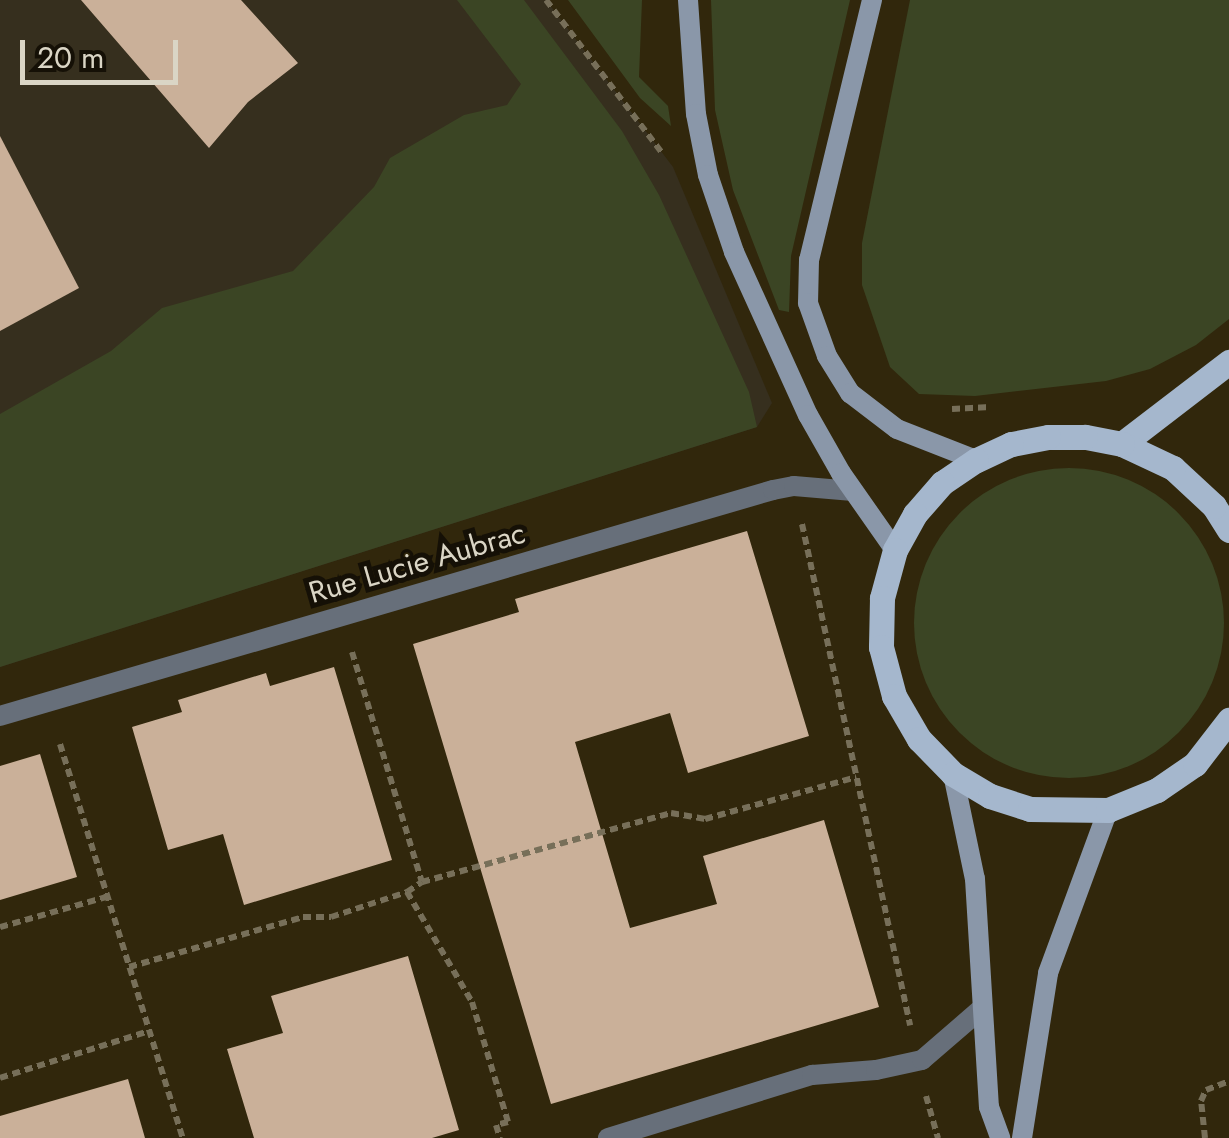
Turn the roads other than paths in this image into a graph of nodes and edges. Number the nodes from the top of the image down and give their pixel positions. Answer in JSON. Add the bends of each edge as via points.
{"nodes":[{"id":1,"x":688,"y":0,"type":"edge"},
{"id":2,"x":872,"y":0,"type":"edge"},
{"id":3,"x":1229,"y":362,"type":"edge"},
{"id":4,"x":1122,"y":444,"type":"junction"},
{"id":5,"x":976,"y":460,"type":"junction"},
{"id":6,"x":854,"y":491,"type":"junction"},
{"id":7,"x":1229,"y":530,"type":"edge"},
{"id":8,"x":895,"y":550,"type":"junction"},
{"id":9,"x":0,"y":716,"type":"edge"},
{"id":10,"x":1229,"y":720,"type":"edge"},
{"id":11,"x":954,"y":774,"type":"junction"},
{"id":12,"x":1108,"y":810,"type":"junction"},
{"id":13,"x":980,"y":1010,"type":"junction"},
{"id":14,"x":608,"y":1138,"type":"edge"},
{"id":15,"x":1000,"y":1138,"type":"edge"},
{"id":16,"x":1022,"y":1138,"type":"edge"}],
"edges":[{"from":1,"to":6,"type":"main road","via":[[708,176],[786,369]]},
{"from":2,"to":5,"type":"main road","via":[[809,260],[808,303],[850,392],[897,429]]},
{"from":3,"to":4,"type":"main road"},
{"from":4,"to":5,"type":"main road","via":[[1048,437]]},
{"from":4,"to":7,"type":"main road","via":[[1173,468]]},
{"from":5,"to":8,"type":"main road","via":[[933,494]]},
{"from":6,"to":8,"type":"main road"},
{"from":6,"to":9,"type":"street","name":"Rue Lucie Aubrac","via":[[794,486]]},
{"from":8,"to":11,"type":"main road","via":[[882,598],[881,648],[894,696],[918,739]]},
{"from":10,"to":12,"type":"main road","via":[[1195,764],[1157,790]]},
{"from":11,"to":12,"type":"main road","via":[[1030,809]]},
{"from":11,"to":13,"type":"main road","via":[[975,878]]},
{"from":12,"to":16,"type":"main road","via":[[1048,973]]},
{"from":13,"to":14,"type":"street","via":[[918,1061],[812,1075]]},
{"from":13,"to":15,"type":"main road","via":[[989,1107]]}]}
